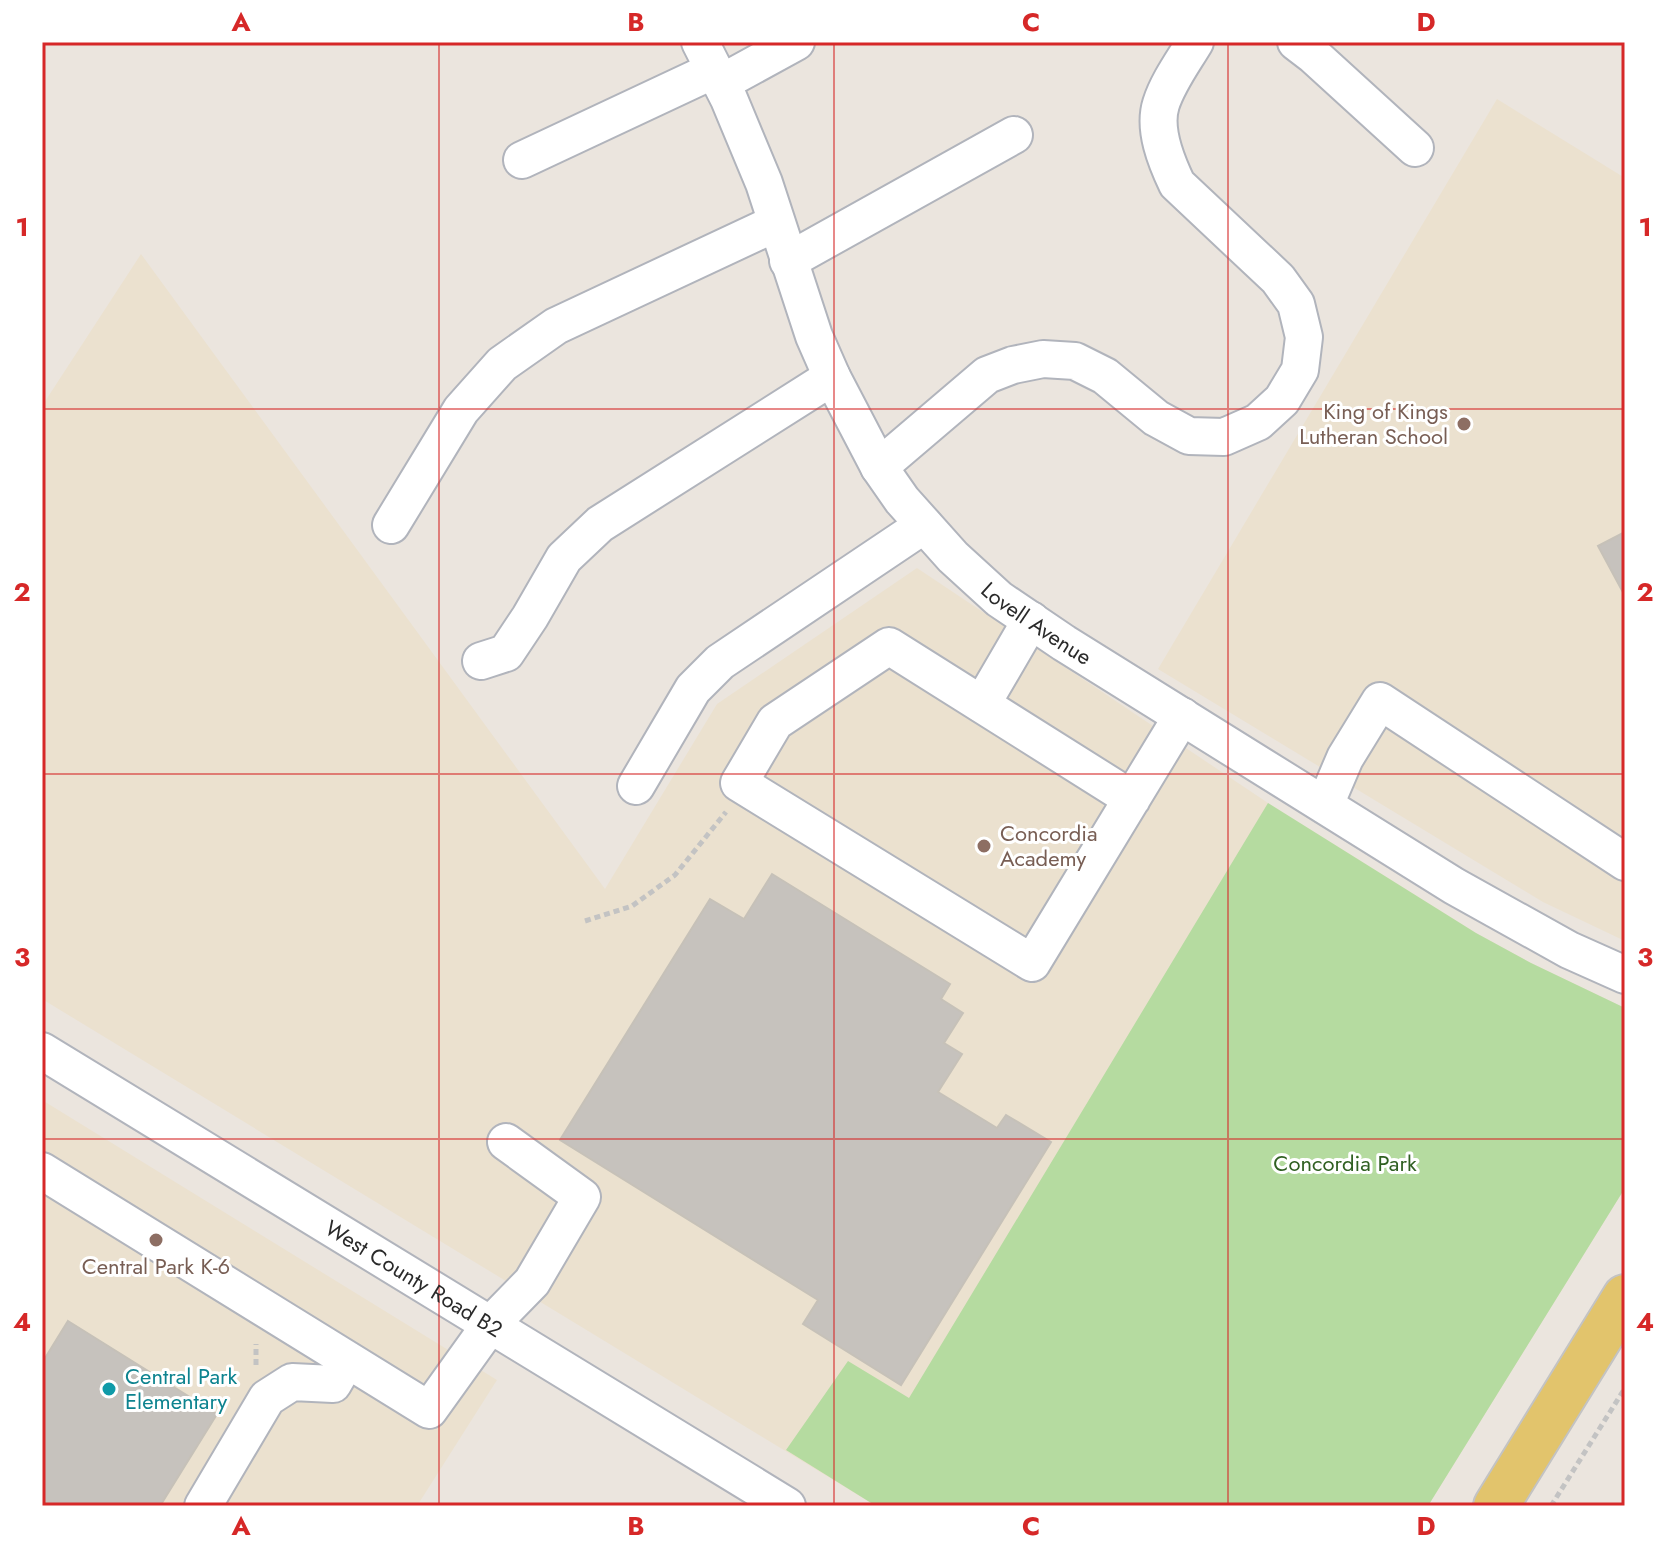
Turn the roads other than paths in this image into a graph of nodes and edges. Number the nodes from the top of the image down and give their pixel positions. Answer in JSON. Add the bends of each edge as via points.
{"nodes":[{"id":1,"x":796,"y":42,"type":"edge"},
{"id":2,"x":1195,"y":42,"type":"edge"},
{"id":3,"x":1296,"y":42,"type":"edge"},
{"id":4,"x":712,"y":65,"type":"edge"},
{"id":5,"x":1014,"y":135,"type":"dead end"},
{"id":6,"x":1415,"y":148,"type":"dead end"},
{"id":7,"x":522,"y":160,"type":"dead end"},
{"id":8,"x":776,"y":223,"type":"junction"},
{"id":9,"x":788,"y":261,"type":"junction"},
{"id":10,"x":832,"y":377,"type":"junction"},
{"id":11,"x":879,"y":467,"type":"junction"},
{"id":12,"x":391,"y":525,"type":"dead end"},
{"id":13,"x":924,"y":525,"type":"junction"},
{"id":14,"x":1031,"y":620,"type":"junction"},
{"id":15,"x":481,"y":661,"type":"dead end"},
{"id":16,"x":982,"y":704,"type":"junction"},
{"id":17,"x":1182,"y":716,"type":"junction"},
{"id":18,"x":636,"y":786,"type":"dead end"},
{"id":19,"x":1132,"y":799,"type":"junction"},
{"id":20,"x":1325,"y":805,"type":"junction"},
{"id":21,"x":1625,"y":862,"type":"edge"},
{"id":22,"x":1625,"y":975,"type":"edge"},
{"id":23,"x":42,"y":1051,"type":"edge"},
{"id":24,"x":506,"y":1142,"type":"dead end"},
{"id":25,"x":42,"y":1171,"type":"edge"},
{"id":26,"x":1625,"y":1297,"type":"edge"},
{"id":27,"x":490,"y":1325,"type":"junction"},
{"id":28,"x":347,"y":1360,"type":"junction"},
{"id":29,"x":203,"y":1506,"type":"edge"},
{"id":30,"x":787,"y":1506,"type":"edge"},
{"id":31,"x":1496,"y":1506,"type":"edge"}],
"edges":[{"from":1,"to":4,"type":"street"},
{"from":2,"to":11,"type":"street","via":[[1159,107],[1167,163],[1177,184],[1278,279],[1296,304],[1304,337],[1300,370],[1282,400],[1258,422],[1224,437],[1189,436],[1156,418],[1105,376],[1075,361],[1043,359],[987,375]]},
{"from":3,"to":6,"type":"street"},
{"from":4,"to":7,"type":"street"},
{"from":4,"to":8,"type":"street","name":"Lovell Avenue"},
{"from":5,"to":9,"type":"street"},
{"from":8,"to":9,"type":"street","name":"Lovell Avenue"},
{"from":8,"to":12,"type":"street","via":[[556,326],[502,364],[461,410]]},
{"from":9,"to":10,"type":"street","name":"Lovell Avenue"},
{"from":10,"to":11,"type":"street","name":"Lovell Avenue"},
{"from":10,"to":15,"type":"street","via":[[600,524],[564,558],[506,653]]},
{"from":11,"to":13,"type":"street","name":"Lovell Avenue"},
{"from":13,"to":14,"type":"street","name":"Lovell Avenue","via":[[999,599]]},
{"from":13,"to":18,"type":"street","via":[[720,662],[693,689]]},
{"from":14,"to":16,"type":"street"},
{"from":14,"to":17,"type":"street","name":"Lovell Avenue"},
{"from":16,"to":19,"type":"street"},
{"from":16,"to":19,"type":"street","via":[[889,646],[775,722],[739,783],[1032,963]]},
{"from":17,"to":19,"type":"street"},
{"from":17,"to":20,"type":"street","name":"Lovell Avenue"},
{"from":20,"to":21,"type":"street","via":[[1345,758],[1380,701]]},
{"from":20,"to":22,"type":"street","name":"Lovell Avenue","via":[[1517,922]]},
{"from":23,"to":27,"type":"street","name":"West County Road B2"},
{"from":24,"to":27,"type":"street","via":[[582,1197],[532,1282]]},
{"from":25,"to":28,"type":"street"},
{"from":26,"to":31,"type":"main road"},
{"from":27,"to":28,"type":"street","via":[[429,1410]]},
{"from":27,"to":30,"type":"street","name":"West County Road B2"},
{"from":28,"to":29,"type":"street","via":[[333,1384],[292,1382],[267,1398]]}]}
